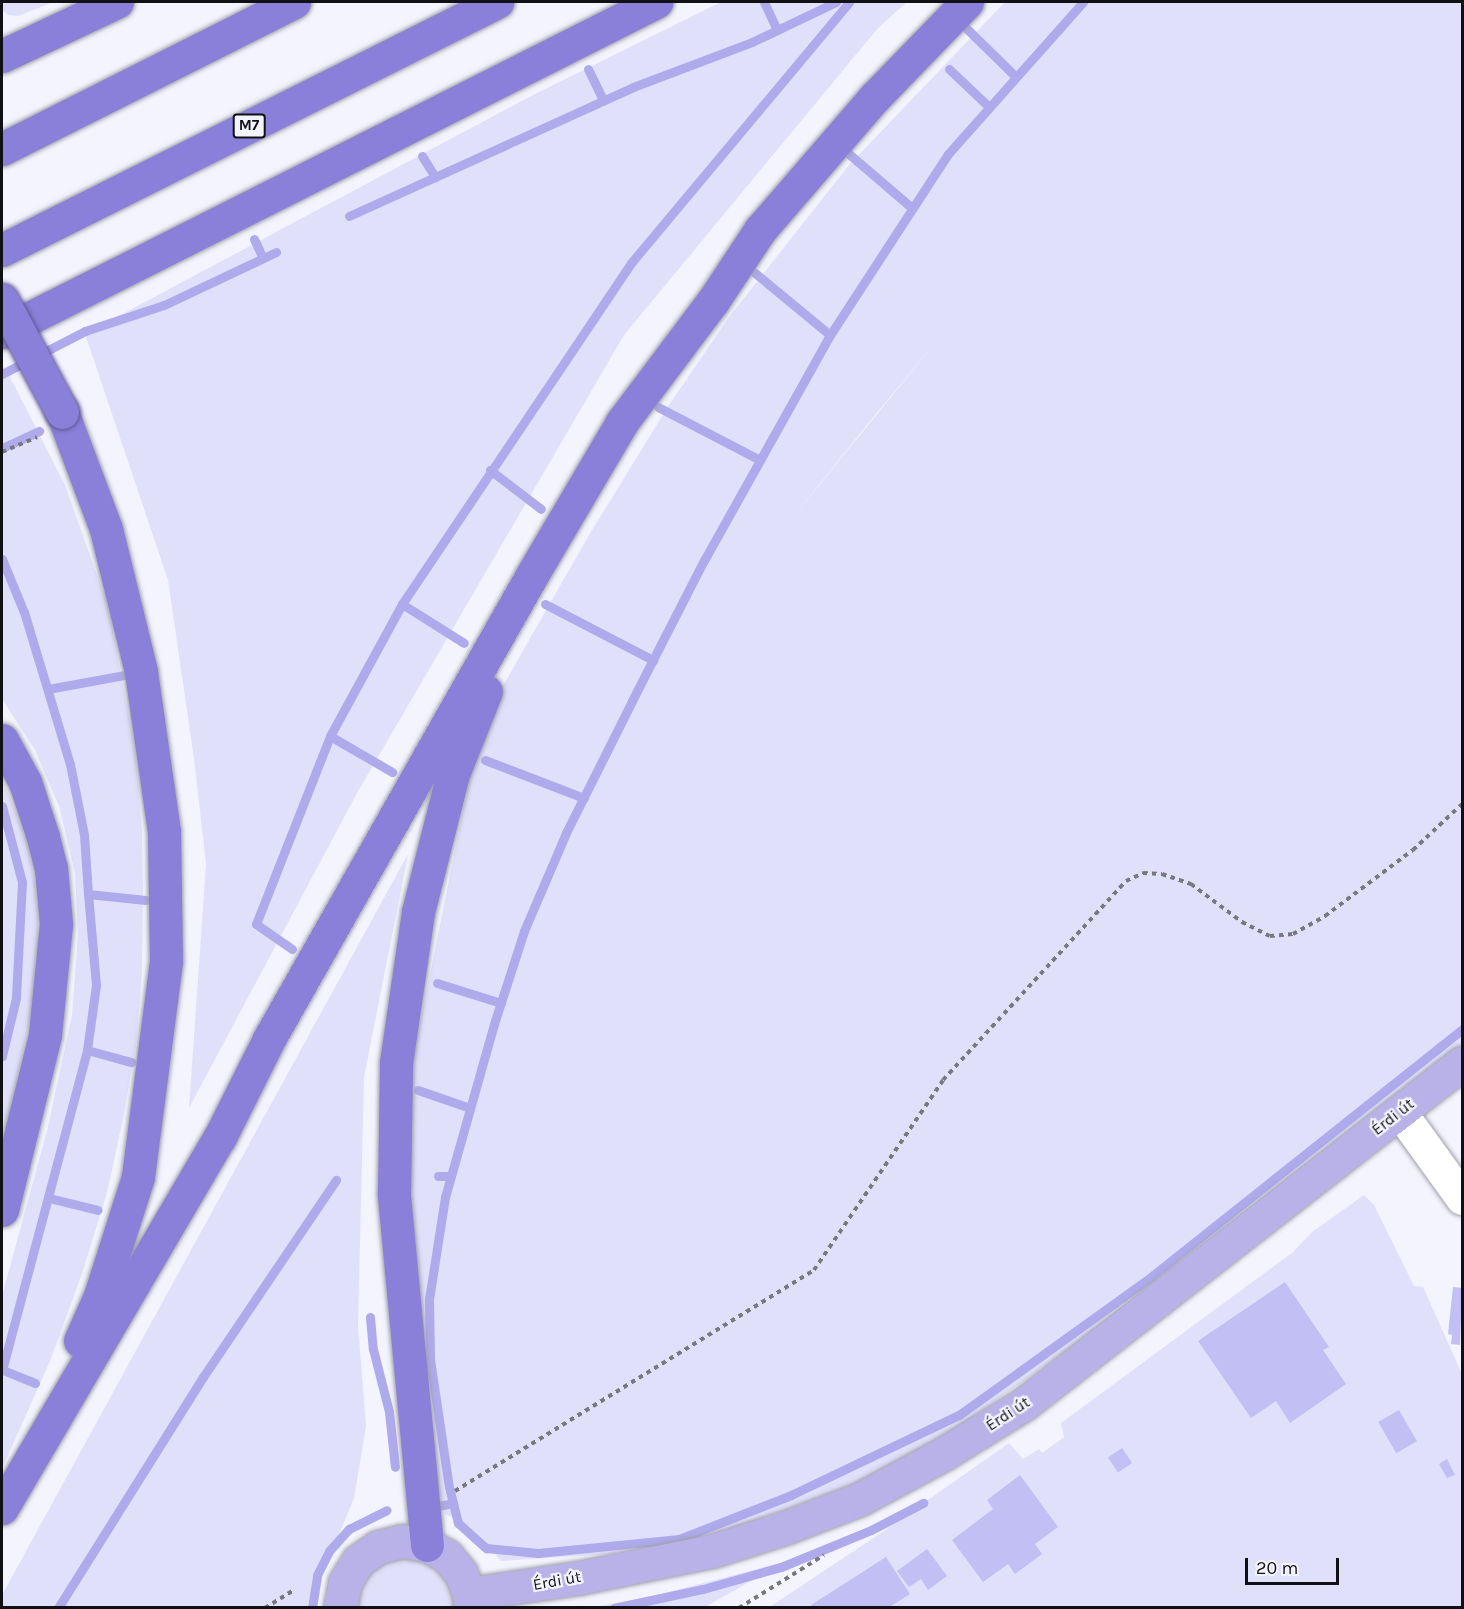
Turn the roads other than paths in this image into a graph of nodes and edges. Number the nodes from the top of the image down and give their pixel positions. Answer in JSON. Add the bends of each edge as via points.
{"nodes":[{"id":1,"x":117,"y":2,"type":"edge"},
{"id":2,"x":294,"y":2,"type":"edge"},
{"id":3,"x":497,"y":2,"type":"edge"},
{"id":4,"x":656,"y":2,"type":"edge"},
{"id":5,"x":967,"y":2,"type":"edge"},
{"id":6,"x":2,"y":56,"type":"edge"},
{"id":7,"x":2,"y":149,"type":"edge"},
{"id":8,"x":2,"y":250,"type":"edge"},
{"id":9,"x":2,"y":300,"type":"edge"},
{"id":10,"x":2,"y":332,"type":"edge"},
{"id":11,"x":532,"y":576,"type":"junction"},
{"id":12,"x":2,"y":740,"type":"edge"},
{"id":13,"x":1462,"y":1063,"type":"edge"},
{"id":14,"x":1400,"y":1112,"type":"junction"},
{"id":15,"x":1462,"y":1198,"type":"edge"},
{"id":16,"x":2,"y":1210,"type":"edge"},
{"id":17,"x":19,"y":1476,"type":"junction"},
{"id":18,"x":2,"y":1508,"type":"edge"},
{"id":19,"x":427,"y":1545,"type":"junction"},
{"id":20,"x":470,"y":1601,"type":"edge"},
{"id":21,"x":340,"y":1608,"type":"edge"}],
"edges":[{"from":1,"to":6,"type":"highway"},
{"from":2,"to":7,"type":"highway"},
{"from":3,"to":8,"type":"highway","number":"M7"},
{"from":4,"to":10,"type":"highway"},
{"from":5,"to":11,"type":"highway","via":[[875,97],[760,230],[713,301],[622,422]]},
{"from":9,"to":17,"type":"highway","bridge":true,"via":[[62,412],[106,529],[141,672],[164,832],[166,961],[138,1177],[100,1296]]},
{"from":11,"to":17,"type":"highway","via":[[269,1039],[220,1137]]},
{"from":11,"to":19,"type":"highway","via":[[453,774],[418,912],[396,1063],[394,1194]]},
{"from":12,"to":16,"type":"highway","via":[[25,782],[44,837],[56,924],[45,1035]]},
{"from":13,"to":14,"type":"main road","name":"Érdi út"},
{"from":14,"to":15,"type":"lane"},
{"from":14,"to":20,"type":"main road","name":"Érdi út","via":[[1024,1404],[860,1499],[712,1551]]},
{"from":17,"to":18,"type":"highway"},
{"from":19,"to":20,"type":"main road","via":[[447,1556],[461,1573]]},
{"from":19,"to":21,"type":"main road","via":[[402,1541],[378,1547],[358,1561],[345,1582]]}]}
